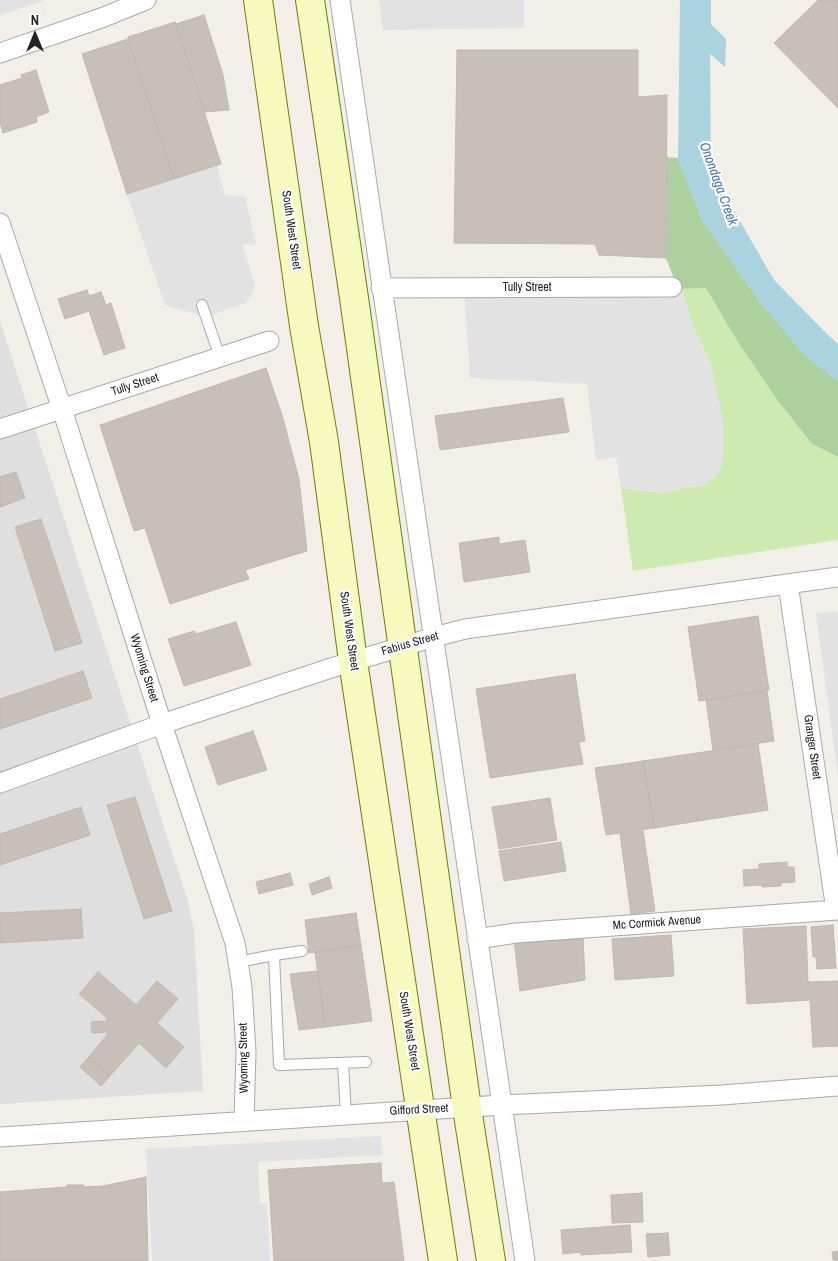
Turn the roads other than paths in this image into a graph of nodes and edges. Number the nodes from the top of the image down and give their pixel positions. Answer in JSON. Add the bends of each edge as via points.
{"nodes":[{"id":1,"x":146,"y":0,"type":"edge"},
{"id":2,"x":258,"y":0,"type":"edge"},
{"id":3,"x":310,"y":0,"type":"edge"},
{"id":4,"x":340,"y":0,"type":"edge"},
{"id":5,"x":0,"y":53,"type":"edge"},
{"id":6,"x":0,"y":223,"type":"edge"},
{"id":7,"x":672,"y":287,"type":"dead end"},
{"id":8,"x":381,"y":288,"type":"junction"},
{"id":9,"x":202,"y":305,"type":"dead end"},
{"id":10,"x":269,"y":341,"type":"dead end"},
{"id":11,"x":220,"y":357,"type":"junction"},
{"id":12,"x":62,"y":408,"type":"junction"},
{"id":13,"x":0,"y":429,"type":"edge"},
{"id":14,"x":838,"y":577,"type":"edge"},
{"id":15,"x":788,"y":584,"type":"junction"},
{"id":16,"x":434,"y":637,"type":"junction"},
{"id":17,"x":404,"y":645,"type":"junction"},
{"id":18,"x":353,"y":661,"type":"junction"},
{"id":19,"x":162,"y":724,"type":"junction"},
{"id":20,"x":0,"y":783,"type":"edge"},
{"id":21,"x":830,"y":813,"type":"edge"},
{"id":22,"x":837,"y":910,"type":"edge"},
{"id":23,"x":477,"y":939,"type":"junction"},
{"id":24,"x":302,"y":951,"type":"dead end"},
{"id":25,"x":274,"y":955,"type":"junction"},
{"id":26,"x":238,"y":962,"type":"junction"},
{"id":27,"x":366,"y":1062,"type":"dead end"},
{"id":28,"x":343,"y":1063,"type":"junction"},
{"id":29,"x":838,"y":1086,"type":"edge"},
{"id":30,"x":502,"y":1106,"type":"junction"},
{"id":31,"x":467,"y":1108,"type":"junction"},
{"id":32,"x":420,"y":1110,"type":"junction"},
{"id":33,"x":346,"y":1115,"type":"junction"},
{"id":34,"x":244,"y":1122,"type":"junction"},
{"id":35,"x":0,"y":1137,"type":"edge"},
{"id":36,"x":443,"y":1261,"type":"edge"},
{"id":37,"x":491,"y":1261,"type":"edge"},
{"id":38,"x":525,"y":1261,"type":"edge"}],
"edges":[{"from":1,"to":5,"type":"street"},
{"from":2,"to":18,"type":"main road","name":"South West Street"},
{"from":3,"to":17,"type":"main road"},
{"from":4,"to":8,"type":"street"},
{"from":6,"to":12,"type":"street","name":"Wyoming Street"},
{"from":7,"to":8,"type":"street","name":"Tully Street"},
{"from":8,"to":16,"type":"street"},
{"from":9,"to":11,"type":"lane"},
{"from":10,"to":11,"type":"street","name":"Tully Street"},
{"from":11,"to":12,"type":"street","name":"Tully Street"},
{"from":12,"to":13,"type":"street","name":"Tully Street"},
{"from":12,"to":19,"type":"street","name":"Wyoming Street"},
{"from":14,"to":15,"type":"street","name":"Fabius Street"},
{"from":15,"to":16,"type":"street","name":"Fabius Street","via":[[466,629]]},
{"from":15,"to":21,"type":"street","name":"Granger Street"},
{"from":16,"to":17,"type":"street","name":"Fabius Street"},
{"from":16,"to":23,"type":"street"},
{"from":17,"to":18,"type":"street","name":"Fabius Street"},
{"from":17,"to":31,"type":"main road"},
{"from":18,"to":19,"type":"street","name":"Fabius Street"},
{"from":18,"to":32,"type":"main road","name":"South West Street"},
{"from":19,"to":20,"type":"street","name":"Fabius Street"},
{"from":19,"to":26,"type":"street","name":"Wyoming Street","via":[[235,943]]},
{"from":21,"to":22,"type":"street","name":"Granger Street"},
{"from":22,"to":23,"type":"street","name":"Mc Cormick Avenue","via":[[516,933]]},
{"from":23,"to":30,"type":"street"},
{"from":24,"to":25,"type":"lane"},
{"from":25,"to":26,"type":"lane"},
{"from":25,"to":28,"type":"lane","via":[[279,1065]]},
{"from":26,"to":34,"type":"street","name":"Wyoming Street","via":[[246,1052]]},
{"from":27,"to":28,"type":"lane"},
{"from":28,"to":33,"type":"lane"},
{"from":29,"to":30,"type":"street","name":"Gifford Street"},
{"from":30,"to":31,"type":"street","name":"Gifford Street"},
{"from":30,"to":38,"type":"street"},
{"from":31,"to":32,"type":"street","name":"Gifford Street"},
{"from":31,"to":37,"type":"main road"},
{"from":32,"to":33,"type":"street","name":"Gifford Street"},
{"from":32,"to":36,"type":"main road","name":"South West Street"},
{"from":33,"to":34,"type":"street","name":"Gifford Street"},
{"from":34,"to":35,"type":"street","name":"Gifford Street"}]}
